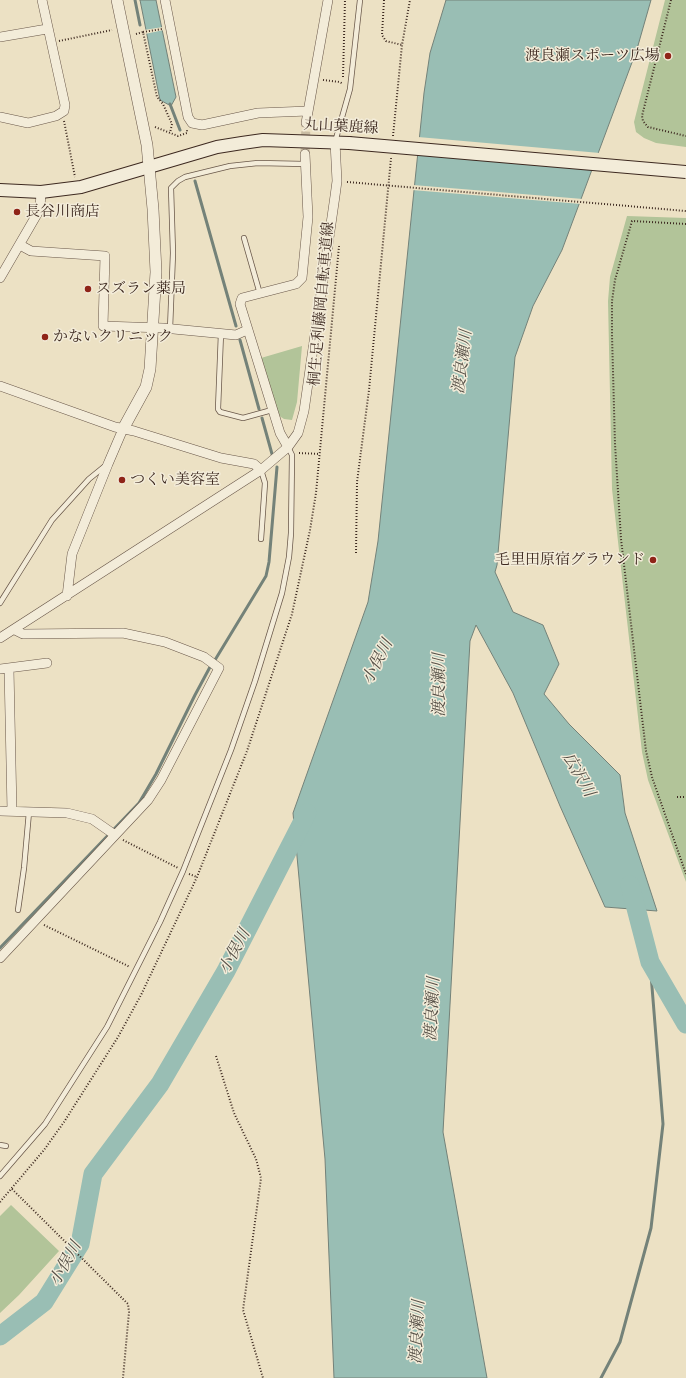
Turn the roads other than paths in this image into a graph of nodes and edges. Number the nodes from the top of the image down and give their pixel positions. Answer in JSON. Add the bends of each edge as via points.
{"nodes":[{"id":1,"x":42,"y":0,"type":"edge"},
{"id":2,"x":117,"y":0,"type":"edge"},
{"id":3,"x":165,"y":0,"type":"edge"},
{"id":4,"x":328,"y":0,"type":"edge"},
{"id":5,"x":360,"y":0,"type":"edge"},
{"id":6,"x":48,"y":29,"type":"junction"},
{"id":7,"x":0,"y":37,"type":"edge"},
{"id":8,"x":308,"y":111,"type":"junction"},
{"id":9,"x":0,"y":117,"type":"edge"},
{"id":10,"x":306,"y":122,"type":"tunnel mouth"},
{"id":11,"x":335,"y":142,"type":"junction"},
{"id":12,"x":305,"y":154,"type":"tunnel mouth"},
{"id":13,"x":305,"y":164,"type":"junction"},
{"id":14,"x":150,"y":167,"type":"junction"},
{"id":15,"x":686,"y":172,"type":"edge"},
{"id":16,"x":0,"y":190,"type":"edge"},
{"id":17,"x":41,"y":192,"type":"junction"},
{"id":18,"x":244,"y":238,"type":"dead end"},
{"id":19,"x":20,"y":245,"type":"junction"},
{"id":20,"x":0,"y":278,"type":"edge"},
{"id":21,"x":260,"y":294,"type":"junction"},
{"id":22,"x":152,"y":328,"type":"junction"},
{"id":23,"x":170,"y":329,"type":"junction"},
{"id":24,"x":247,"y":330,"type":"junction"},
{"id":25,"x":221,"y":333,"type":"junction"},
{"id":26,"x":0,"y":386,"type":"edge"},
{"id":27,"x":272,"y":410,"type":"junction"},
{"id":28,"x":123,"y":429,"type":"junction"},
{"id":29,"x":288,"y":447,"type":"junction"},
{"id":30,"x":108,"y":464,"type":"junction"},
{"id":31,"x":261,"y":470,"type":"junction"},
{"id":32,"x":260,"y":539,"type":"dead end"},
{"id":33,"x":67,"y":596,"type":"junction"},
{"id":34,"x":0,"y":603,"type":"edge"},
{"id":35,"x":15,"y":630,"type":"junction"},
{"id":36,"x":0,"y":638,"type":"edge"},
{"id":37,"x":47,"y":664,"type":"dead end"},
{"id":38,"x":4,"y":669,"type":"edge"},
{"id":39,"x":0,"y":811,"type":"edge"},
{"id":40,"x":12,"y":811,"type":"junction"},
{"id":41,"x":29,"y":812,"type":"junction"},
{"id":42,"x":112,"y":832,"type":"junction"},
{"id":43,"x":18,"y":910,"type":"dead end"},
{"id":44,"x":0,"y":958,"type":"edge"},
{"id":45,"x":0,"y":1145,"type":"edge"},
{"id":46,"x":6,"y":1146,"type":"dead end"},
{"id":47,"x":0,"y":1176,"type":"edge"}],
"edges":[{"from":1,"to":6,"type":"street"},
{"from":2,"to":14,"type":"street"},
{"from":3,"to":8,"type":"street","via":[[188,117],[192,123],[202,126],[258,113]]},
{"from":4,"to":8,"type":"street"},
{"from":5,"to":11,"type":"lane","via":[[350,89]]},
{"from":6,"to":7,"type":"street"},
{"from":6,"to":9,"type":"street","via":[[65,105],[64,111],[56,116],[28,122]]},
{"from":8,"to":10,"type":"street"},
{"from":11,"to":14,"type":"main road","name":"丸山葉鹿線","via":[[242,142]]},
{"from":11,"to":15,"type":"main road","name":"丸山葉鹿線","bridge":true},
{"from":11,"to":29,"type":"street","via":[[337,181],[304,411],[298,433]]},
{"from":12,"to":13,"type":"street"},
{"from":13,"to":21,"type":"street","via":[[308,217],[302,278],[296,284]]},
{"from":13,"to":23,"type":"lane","via":[[258,163],[230,166],[185,177],[171,188],[173,253]]},
{"from":14,"to":17,"type":"main road","name":"丸山葉鹿線","via":[[81,187]]},
{"from":14,"to":22,"type":"street","via":[[156,272]]},
{"from":16,"to":17,"type":"main road","name":"丸山葉鹿線"},
{"from":17,"to":19,"type":"street","via":[[40,209]]},
{"from":18,"to":21,"type":"lane"},
{"from":19,"to":20,"type":"street"},
{"from":19,"to":22,"type":"street","via":[[31,251],[105,256],[103,326]]},
{"from":21,"to":24,"type":"street","via":[[242,298],[240,301]]},
{"from":22,"to":23,"type":"street"},
{"from":22,"to":28,"type":"street","via":[[150,369],[146,387]]},
{"from":23,"to":25,"type":"street"},
{"from":24,"to":25,"type":"street","via":[[236,334]]},
{"from":24,"to":27,"type":"street"},
{"from":25,"to":27,"type":"lane","via":[[218,409],[220,412],[243,418]]},
{"from":26,"to":28,"type":"street"},
{"from":27,"to":29,"type":"street"},
{"from":28,"to":30,"type":"street"},
{"from":28,"to":31,"type":"street","via":[[188,449],[254,464]]},
{"from":29,"to":31,"type":"street"},
{"from":29,"to":47,"type":"lane","via":[[292,455],[292,533],[289,557],[282,593],[231,750],[183,871],[107,1027],[45,1124]]},
{"from":30,"to":33,"type":"street","via":[[72,554]]},
{"from":30,"to":34,"type":"lane","via":[[89,478],[52,520]]},
{"from":31,"to":32,"type":"lane","via":[[265,482]]},
{"from":31,"to":33,"type":"street"},
{"from":33,"to":35,"type":"street"},
{"from":35,"to":36,"type":"street"},
{"from":35,"to":42,"type":"street","via":[[23,634],[123,633],[165,642],[204,657],[219,668],[148,800]]},
{"from":37,"to":38,"type":"street"},
{"from":38,"to":40,"type":"street"},
{"from":39,"to":40,"type":"street"},
{"from":40,"to":41,"type":"street"},
{"from":41,"to":42,"type":"street","via":[[67,813],[92,819]]},
{"from":41,"to":43,"type":"lane"},
{"from":42,"to":44,"type":"street"},
{"from":45,"to":46,"type":"lane"}]}
